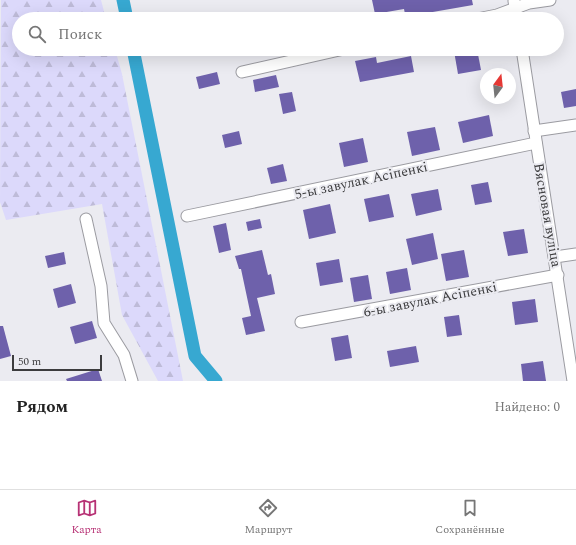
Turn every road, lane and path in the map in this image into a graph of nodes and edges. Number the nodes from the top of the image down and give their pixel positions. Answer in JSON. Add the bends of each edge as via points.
{"nodes":[{"id":1,"x":550,"y":0,"type":"edge"},
{"id":2,"x":515,"y":4,"type":"edge"},
{"id":3,"x":502,"y":12,"type":"edge"},
{"id":4,"x":313,"y":56,"type":"edge"},
{"id":5,"x":523,"y":56,"type":"edge"},
{"id":6,"x":242,"y":72,"type":"dead end"},
{"id":7,"x":576,"y":124,"type":"edge"},
{"id":8,"x":534,"y":131,"type":"junction"},
{"id":9,"x":536,"y":144,"type":"junction"},
{"id":10,"x":187,"y":216,"type":"dead end"},
{"id":11,"x":86,"y":219,"type":"dead end"},
{"id":12,"x":576,"y":254,"type":"edge"},
{"id":13,"x":555,"y":257,"type":"junction"},
{"id":14,"x":558,"y":275,"type":"junction"},
{"id":15,"x":302,"y":322,"type":"dead end"},
{"id":16,"x":132,"y":381,"type":"edge"},
{"id":17,"x":573,"y":381,"type":"edge"}],
"edges":[{"from":1,"to":2,"type":"street"},
{"from":2,"to":3,"type":"street"},
{"from":4,"to":6,"type":"street"},
{"from":5,"to":8,"type":"street","name":"Вясновая вуліца"},
{"from":7,"to":8,"type":"street"},
{"from":8,"to":9,"type":"street","name":"Вясновая вуліца"},
{"from":9,"to":10,"type":"street","name":"5-ы завулак Асіпенкі"},
{"from":9,"to":13,"type":"street","name":"Вясновая вуліца"},
{"from":11,"to":16,"type":"street","via":[[101,286],[104,322],[124,355]]},
{"from":12,"to":13,"type":"street"},
{"from":13,"to":14,"type":"street","name":"Вясновая вуліца"},
{"from":14,"to":15,"type":"street","name":"6-ы завулак Асіпенкі"},
{"from":14,"to":17,"type":"street","name":"Вясновая вуліца"}]}
